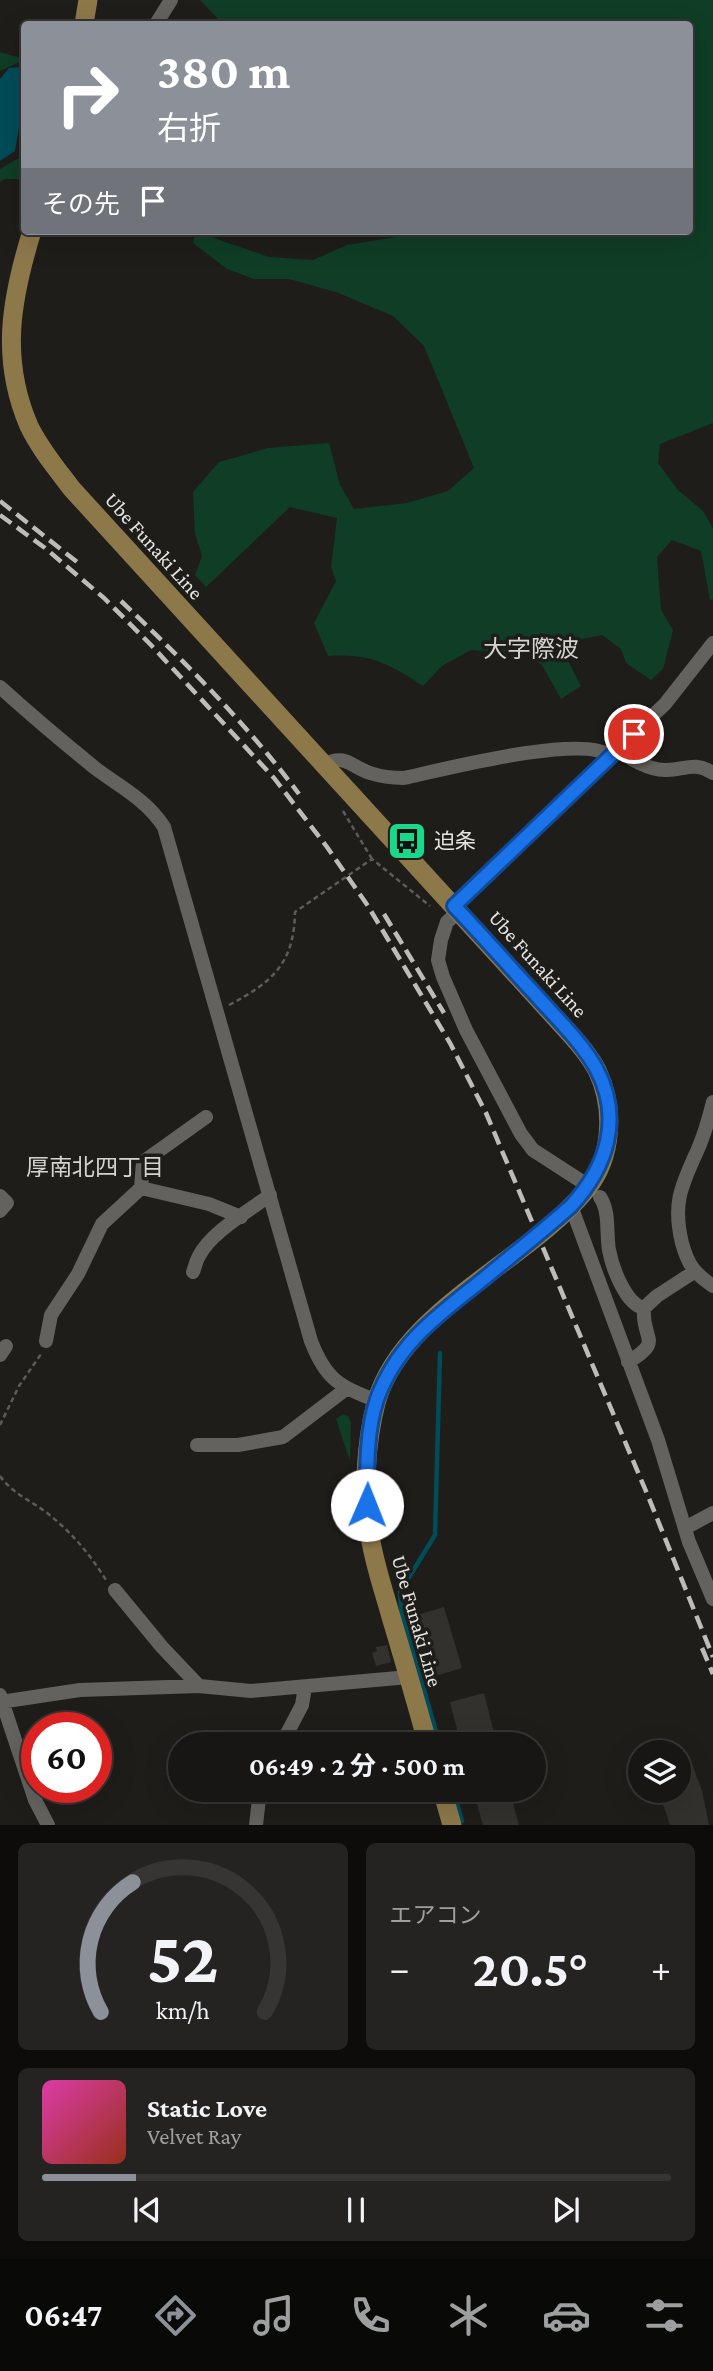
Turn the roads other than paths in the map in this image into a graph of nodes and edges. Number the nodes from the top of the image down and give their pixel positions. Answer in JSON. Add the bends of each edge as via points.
{"nodes":[{"id":1,"x":88,"y":0,"type":"edge"},
{"id":2,"x":171,"y":0,"type":"edge"},
{"id":3,"x":84,"y":21,"type":"edge"},
{"id":4,"x":158,"y":21,"type":"edge"},
{"id":5,"x":31,"y":235,"type":"edge"},
{"id":6,"x":713,"y":643,"type":"edge"},
{"id":7,"x":0,"y":687,"type":"edge"},
{"id":8,"x":614,"y":752,"type":"junction"},
{"id":9,"x":323,"y":765,"type":"junction"},
{"id":10,"x":713,"y":773,"type":"edge"},
{"id":11,"x":453,"y":913,"type":"junction"},
{"id":12,"x":713,"y":1102,"type":"edge"},
{"id":13,"x":206,"y":1117,"type":"dead end"},
{"id":14,"x":581,"y":1181,"type":"dead end"},
{"id":15,"x":141,"y":1188,"type":"junction"},
{"id":16,"x":270,"y":1195,"type":"junction"},
{"id":17,"x":0,"y":1196,"type":"edge"},
{"id":18,"x":600,"y":1197,"type":"dead end"},
{"id":19,"x":571,"y":1206,"type":"junction"},
{"id":20,"x":0,"y":1211,"type":"edge"},
{"id":21,"x":241,"y":1217,"type":"junction"},
{"id":22,"x":193,"y":1272,"type":"dead end"},
{"id":23,"x":694,"y":1272,"type":"junction"},
{"id":24,"x":713,"y":1286,"type":"edge"},
{"id":25,"x":643,"y":1308,"type":"junction"},
{"id":26,"x":46,"y":1341,"type":"road end"},
{"id":27,"x":628,"y":1362,"type":"junction"},
{"id":28,"x":346,"y":1389,"type":"junction"},
{"id":29,"x":377,"y":1401,"type":"junction"},
{"id":30,"x":197,"y":1445,"type":"dead end"},
{"id":31,"x":713,"y":1513,"type":"edge"},
{"id":32,"x":685,"y":1528,"type":"junction"},
{"id":33,"x":115,"y":1590,"type":"road end"},
{"id":34,"x":713,"y":1600,"type":"edge"},
{"id":35,"x":409,"y":1677,"type":"junction"},
{"id":36,"x":199,"y":1686,"type":"junction"},
{"id":37,"x":305,"y":1687,"type":"junction"},
{"id":38,"x":1,"y":1699,"type":"edge"},
{"id":39,"x":288,"y":1732,"type":"edge"},
{"id":40,"x":424,"y":1732,"type":"edge"},
{"id":41,"x":259,"y":1802,"type":"edge"},
{"id":42,"x":445,"y":1802,"type":"edge"},
{"id":43,"x":48,"y":1825,"type":"edge"},
{"id":44,"x":256,"y":1825,"type":"edge"},
{"id":45,"x":452,"y":1825,"type":"edge"}],
"edges":[{"from":1,"to":3,"type":"main road"},
{"from":2,"to":4,"type":"street"},
{"from":5,"to":9,"type":"main road","name":"Ube Funaki Line","via":[[19,272],[10,335],[14,379],[30,428],[72,489]]},
{"from":6,"to":8,"type":"street","via":[[665,704]]},
{"from":7,"to":16,"type":"street","via":[[155,813],[164,827]]},
{"from":8,"to":9,"type":"street","via":[[537,751],[404,778],[368,773],[348,761]]},
{"from":8,"to":10,"type":"street","via":[[657,769],[702,766]]},
{"from":8,"to":11,"type":"street"},
{"from":9,"to":11,"type":"main road","name":"Ube Funaki Line"},
{"from":11,"to":14,"type":"street","via":[[440,940],[438,960],[466,1030],[533,1150]]},
{"from":11,"to":19,"type":"main road","name":"Ube Funaki Line","via":[[572,1035],[601,1081],[609,1111],[606,1148],[600,1168]]},
{"from":12,"to":23,"type":"street","via":[[677,1208],[686,1256]]},
{"from":13,"to":15,"type":"street","via":[[143,1162]]},
{"from":15,"to":21,"type":"street","via":[[209,1204]]},
{"from":15,"to":26,"type":"street","via":[[102,1224],[78,1274],[51,1315]]},
{"from":16,"to":21,"type":"street"},
{"from":16,"to":28,"type":"street","via":[[315,1350],[325,1369]]},
{"from":17,"to":20,"type":"street","via":[[8,1203]]},
{"from":18,"to":25,"type":"street","via":[[609,1252],[626,1295]]},
{"from":19,"to":27,"type":"street"},
{"from":19,"to":29,"type":"main road","name":"Ube Funaki Line","via":[[412,1339]]},
{"from":21,"to":22,"type":"street","via":[[207,1245]]},
{"from":23,"to":24,"type":"street"},
{"from":23,"to":25,"type":"street"},
{"from":25,"to":27,"type":"street","via":[[648,1349]]},
{"from":27,"to":32,"type":"street"},
{"from":28,"to":29,"type":"street"},
{"from":28,"to":30,"type":"street","via":[[283,1437],[238,1445]]},
{"from":29,"to":35,"type":"main road","name":"Ube Funaki Line","via":[[368,1453],[369,1529]]},
{"from":31,"to":32,"type":"street"},
{"from":32,"to":34,"type":"street"},
{"from":33,"to":36,"type":"street"},
{"from":35,"to":37,"type":"street"},
{"from":35,"to":40,"type":"main road","name":"Ube Funaki Line"},
{"from":36,"to":37,"type":"street","via":[[251,1691]]},
{"from":36,"to":38,"type":"street","via":[[80,1689]]},
{"from":37,"to":39,"type":"street","via":[[302,1705]]},
{"from":38,"to":43,"type":"street"},
{"from":41,"to":44,"type":"street"},
{"from":42,"to":45,"type":"main road"}]}
